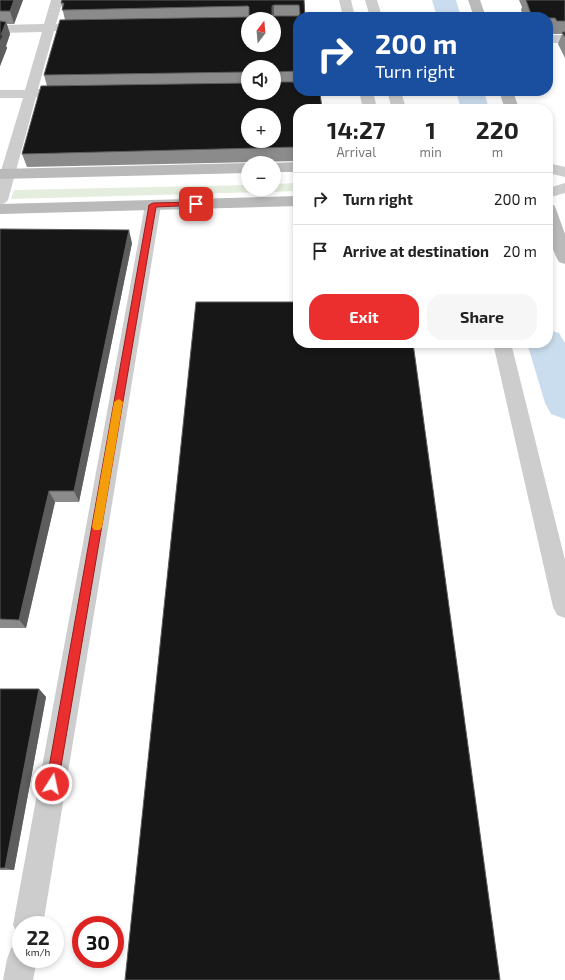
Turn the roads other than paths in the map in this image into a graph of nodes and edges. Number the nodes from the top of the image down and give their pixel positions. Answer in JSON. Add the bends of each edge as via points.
{"nodes":[{"id":1,"x":57,"y":0,"type":"edge"},
{"id":2,"x":345,"y":0,"type":"edge"},
{"id":3,"x":371,"y":0,"type":"edge"},
{"id":4,"x":474,"y":0,"type":"edge"},
{"id":5,"x":348,"y":12,"type":"edge"},
{"id":6,"x":375,"y":12,"type":"edge"},
{"id":7,"x":478,"y":12,"type":"edge"},
{"id":8,"x":97,"y":27,"type":"edge"},
{"id":9,"x":49,"y":28,"type":"junction"},
{"id":10,"x":0,"y":29,"type":"edge"},
{"id":11,"x":553,"y":39,"type":"edge"},
{"id":12,"x":565,"y":39,"type":"edge"},
{"id":13,"x":30,"y":93,"type":"junction"},
{"id":14,"x":77,"y":93,"type":"edge"},
{"id":15,"x":0,"y":94,"type":"edge"},
{"id":16,"x":281,"y":167,"type":"edge"},
{"id":17,"x":293,"y":167,"type":"edge"},
{"id":18,"x":241,"y":168,"type":"edge"},
{"id":19,"x":553,"y":169,"type":"edge"},
{"id":20,"x":565,"y":172,"type":"edge"},
{"id":21,"x":4,"y":174,"type":"edge"},
{"id":22,"x":565,"y":188,"type":"edge"},
{"id":23,"x":553,"y":192,"type":"edge"},
{"id":24,"x":0,"y":200,"type":"edge"},
{"id":25,"x":293,"y":200,"type":"edge"},
{"id":26,"x":153,"y":205,"type":"junction"},
{"id":27,"x":0,"y":209,"type":"edge"},
{"id":28,"x":553,"y":223,"type":"edge"},
{"id":29,"x":565,"y":258,"type":"edge"},
{"id":30,"x":503,"y":348,"type":"edge"},
{"id":31,"x":565,"y":607,"type":"edge"},
{"id":32,"x":30,"y":916,"type":"edge"},
{"id":33,"x":20,"y":968,"type":"edge"},
{"id":34,"x":18,"y":980,"type":"edge"}],
"edges":[{"from":1,"to":9,"type":"street"},
{"from":2,"to":5,"type":"street"},
{"from":3,"to":6,"type":"street"},
{"from":4,"to":7,"type":"main road"},
{"from":8,"to":9,"type":"street"},
{"from":9,"to":10,"type":"street"},
{"from":9,"to":13,"type":"street"},
{"from":11,"to":12,"type":"street"},
{"from":13,"to":14,"type":"street"},
{"from":13,"to":15,"type":"street"},
{"from":13,"to":21,"type":"street"},
{"from":16,"to":17,"type":"main road"},
{"from":18,"to":21,"type":"main road"},
{"from":19,"to":20,"type":"street"},
{"from":21,"to":24,"type":"street"},
{"from":22,"to":23,"type":"street"},
{"from":25,"to":26,"type":"main road"},
{"from":26,"to":27,"type":"main road"},
{"from":26,"to":32,"type":"street"},
{"from":28,"to":29,"type":"main road"},
{"from":30,"to":31,"type":"street"},
{"from":33,"to":34,"type":"street"}]}
